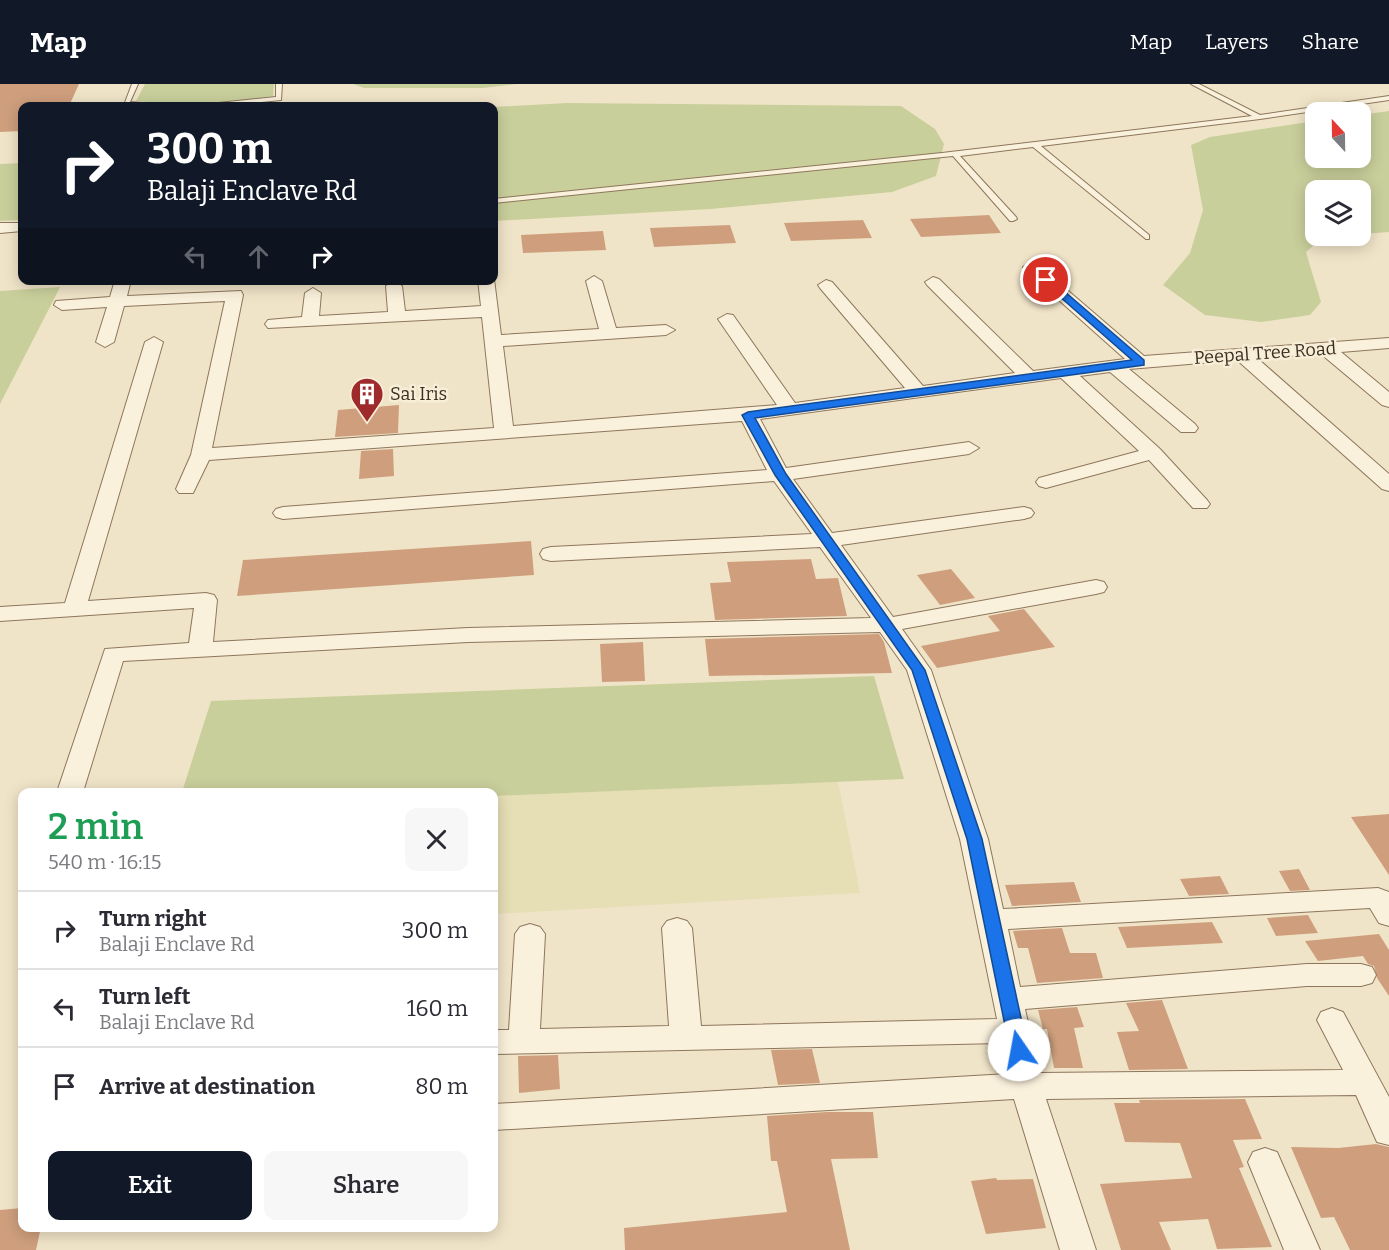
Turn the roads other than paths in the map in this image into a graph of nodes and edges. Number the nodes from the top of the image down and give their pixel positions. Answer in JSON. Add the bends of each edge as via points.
{"nodes":[{"id":1,"x":135,"y":84,"type":"edge"},
{"id":2,"x":279,"y":84,"type":"edge"},
{"id":3,"x":1194,"y":84,"type":"edge"},
{"id":4,"x":1389,"y":98,"type":"edge"},
{"id":5,"x":127,"y":102,"type":"edge"},
{"id":6,"x":249,"y":102,"type":"edge"},
{"id":7,"x":1261,"y":117,"type":"junction"},
{"id":8,"x":1035,"y":145,"type":"junction"},
{"id":9,"x":956,"y":155,"type":"junction"},
{"id":10,"x":498,"y":201,"type":"edge"},
{"id":11,"x":1013,"y":219,"type":"dead end"},
{"id":12,"x":18,"y":227,"type":"edge"},
{"id":13,"x":0,"y":228,"type":"edge"},
{"id":14,"x":1146,"y":237,"type":"dead end"},
{"id":15,"x":1031,"y":267,"type":"dead end"},
{"id":16,"x":594,"y":281,"type":"dead end"},
{"id":17,"x":933,"y":282,"type":"dead end"},
{"id":18,"x":122,"y":285,"type":"edge"},
{"id":19,"x":487,"y":285,"type":"edge"},
{"id":20,"x":826,"y":285,"type":"dead end"},
{"id":21,"x":394,"y":286,"type":"dead end"},
{"id":22,"x":236,"y":288,"type":"edge"},
{"id":23,"x":313,"y":293,"type":"dead end"},
{"id":24,"x":118,"y":301,"type":"junction"},
{"id":25,"x":62,"y":305,"type":"dead end"},
{"id":26,"x":490,"y":311,"type":"junction"},
{"id":27,"x":397,"y":316,"type":"junction"},
{"id":28,"x":727,"y":319,"type":"dead end"},
{"id":29,"x":310,"y":321,"type":"junction"},
{"id":30,"x":274,"y":324,"type":"dead end"},
{"id":31,"x":666,"y":330,"type":"dead end"},
{"id":32,"x":609,"y":333,"type":"junction"},
{"id":33,"x":493,"y":341,"type":"junction"},
{"id":34,"x":105,"y":342,"type":"dead end"},
{"id":35,"x":154,"y":342,"type":"dead end"},
{"id":36,"x":1389,"y":343,"type":"edge"},
{"id":37,"x":1325,"y":348,"type":"junction"},
{"id":38,"x":1242,"y":355,"type":"junction"},
{"id":39,"x":1140,"y":362,"type":"junction"},
{"id":40,"x":1114,"y":366,"type":"junction"},
{"id":41,"x":1066,"y":373,"type":"junction"},
{"id":42,"x":1030,"y":378,"type":"junction"},
{"id":43,"x":919,"y":393,"type":"junction"},
{"id":44,"x":1389,"y":401,"type":"edge"},
{"id":45,"x":790,"y":410,"type":"junction"},
{"id":46,"x":748,"y":415,"type":"junction"},
{"id":47,"x":1188,"y":428,"type":"dead end"},
{"id":48,"x":504,"y":433,"type":"junction"},
{"id":49,"x":969,"y":448,"type":"dead end"},
{"id":50,"x":1153,"y":453,"type":"junction"},
{"id":51,"x":201,"y":455,"type":"junction"},
{"id":52,"x":780,"y":475,"type":"junction"},
{"id":53,"x":1046,"y":482,"type":"dead end"},
{"id":54,"x":1389,"y":485,"type":"edge"},
{"id":55,"x":186,"y":489,"type":"dead end"},
{"id":56,"x":1200,"y":504,"type":"dead end"},
{"id":57,"x":283,"y":513,"type":"dead end"},
{"id":58,"x":1024,"y":513,"type":"dead end"},
{"id":59,"x":827,"y":540,"type":"junction"},
{"id":60,"x":551,"y":554,"type":"dead end"},
{"id":61,"x":1096,"y":587,"type":"dead end"},
{"id":62,"x":74,"y":609,"type":"junction"},
{"id":63,"x":0,"y":614,"type":"edge"},
{"id":64,"x":886,"y":625,"type":"junction"},
{"id":65,"x":200,"y":649,"type":"junction"},
{"id":66,"x":71,"y":788,"type":"edge"},
{"id":67,"x":1385,"y":904,"type":"edge"},
{"id":68,"x":991,"y":920,"type":"junction"},
{"id":69,"x":677,"y":928,"type":"dead end"},
{"id":70,"x":530,"y":934,"type":"dead end"},
{"id":71,"x":1361,"y":975,"type":"dead end"},
{"id":72,"x":1008,"y":999,"type":"junction"},
{"id":73,"x":1332,"y":1020,"type":"dead end"},
{"id":74,"x":1015,"y":1031,"type":"junction"},
{"id":75,"x":686,"y":1038,"type":"junction"},
{"id":76,"x":509,"y":1042,"type":"edge"},
{"id":77,"x":1366,"y":1082,"type":"junction"},
{"id":78,"x":1026,"y":1086,"type":"junction"},
{"id":79,"x":498,"y":1117,"type":"edge"},
{"id":80,"x":1389,"y":1132,"type":"edge"},
{"id":81,"x":1264,"y":1162,"type":"dead end"},
{"id":82,"x":1078,"y":1250,"type":"edge"},
{"id":83,"x":1302,"y":1250,"type":"edge"}],
"edges":[{"from":1,"to":5,"type":"lane"},
{"from":2,"to":6,"type":"lane","via":[[279,99]]},
{"from":3,"to":7,"type":"lane"},
{"from":4,"to":7,"type":"lane"},
{"from":7,"to":8,"type":"lane"},
{"from":8,"to":9,"type":"lane"},
{"from":8,"to":14,"type":"lane"},
{"from":9,"to":10,"type":"lane"},
{"from":9,"to":11,"type":"lane"},
{"from":12,"to":13,"type":"street"},
{"from":15,"to":39,"type":"street"},
{"from":16,"to":32,"type":"street"},
{"from":17,"to":42,"type":"street"},
{"from":18,"to":24,"type":"street"},
{"from":19,"to":26,"type":"street"},
{"from":20,"to":43,"type":"street"},
{"from":21,"to":27,"type":"street"},
{"from":22,"to":24,"type":"street"},
{"from":22,"to":51,"type":"street"},
{"from":23,"to":29,"type":"street"},
{"from":24,"to":25,"type":"street"},
{"from":24,"to":34,"type":"street"},
{"from":26,"to":27,"type":"street"},
{"from":26,"to":33,"type":"street"},
{"from":27,"to":29,"type":"street"},
{"from":28,"to":45,"type":"street"},
{"from":29,"to":30,"type":"street"},
{"from":31,"to":32,"type":"street"},
{"from":32,"to":33,"type":"street"},
{"from":33,"to":48,"type":"street"},
{"from":35,"to":62,"type":"street"},
{"from":36,"to":37,"type":"street","name":"Peepal Tree Road"},
{"from":37,"to":38,"type":"street","name":"Peepal Tree Road"},
{"from":37,"to":44,"type":"street"},
{"from":38,"to":39,"type":"street","name":"Peepal Tree Road"},
{"from":38,"to":54,"type":"street"},
{"from":39,"to":40,"type":"street","name":"Peepal Tree Road"},
{"from":40,"to":41,"type":"street","name":"Peepal Tree Road"},
{"from":40,"to":47,"type":"street"},
{"from":41,"to":42,"type":"street","name":"Peepal Tree Road"},
{"from":41,"to":50,"type":"street"},
{"from":42,"to":43,"type":"street","name":"Peepal Tree Road"},
{"from":43,"to":45,"type":"street","name":"Peepal Tree Road"},
{"from":45,"to":46,"type":"street","name":"Peepal Tree Road"},
{"from":46,"to":48,"type":"street","name":"Peepal Tree Road"},
{"from":46,"to":52,"type":"street"},
{"from":48,"to":51,"type":"street","name":"Peepal Tree Road"},
{"from":49,"to":52,"type":"street"},
{"from":50,"to":53,"type":"street"},
{"from":50,"to":56,"type":"street"},
{"from":51,"to":55,"type":"street"},
{"from":52,"to":57,"type":"street"},
{"from":52,"to":59,"type":"street"},
{"from":58,"to":59,"type":"street"},
{"from":59,"to":60,"type":"street"},
{"from":59,"to":64,"type":"street"},
{"from":61,"to":64,"type":"street"},
{"from":62,"to":63,"type":"street"},
{"from":62,"to":65,"type":"street","via":[[206,600]]},
{"from":64,"to":65,"type":"street","via":[[468,635]]},
{"from":64,"to":68,"type":"street","via":[[919,670],[974,839]]},
{"from":65,"to":66,"type":"street","via":[[113,654]]},
{"from":67,"to":68,"type":"street"},
{"from":68,"to":72,"type":"street"},
{"from":69,"to":75,"type":"street"},
{"from":70,"to":76,"type":"street"},
{"from":71,"to":72,"type":"street","via":[[1307,975]]},
{"from":72,"to":74,"type":"street"},
{"from":73,"to":77,"type":"street"},
{"from":74,"to":75,"type":"street"},
{"from":74,"to":78,"type":"street"},
{"from":75,"to":76,"type":"street"},
{"from":77,"to":78,"type":"street"},
{"from":77,"to":80,"type":"street"},
{"from":78,"to":79,"type":"street"},
{"from":78,"to":82,"type":"street"},
{"from":81,"to":83,"type":"street"}]}
